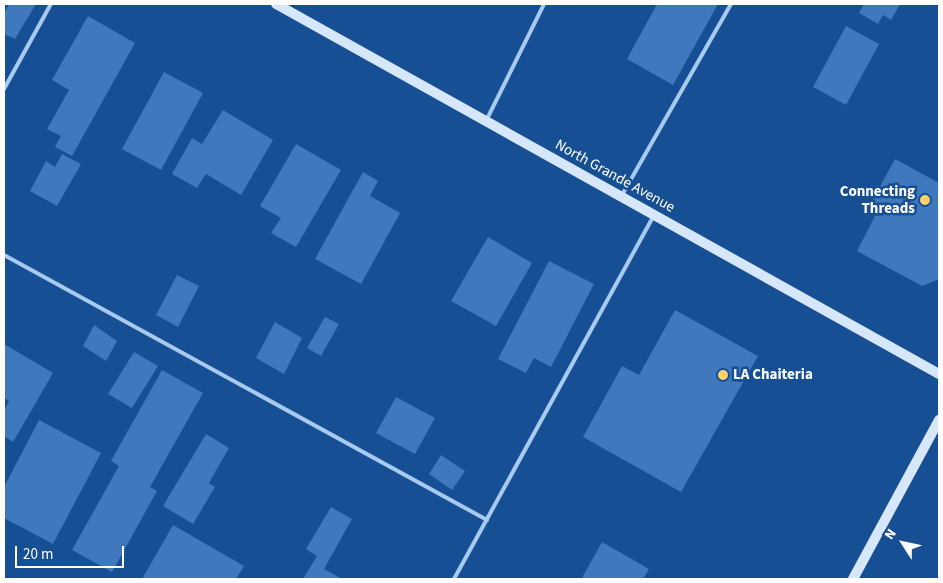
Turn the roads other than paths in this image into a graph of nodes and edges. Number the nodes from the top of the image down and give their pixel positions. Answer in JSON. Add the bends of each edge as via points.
{"nodes":[{"id":1,"x":51,"y":4,"type":"edge"},
{"id":2,"x":276,"y":4,"type":"edge"},
{"id":3,"x":544,"y":4,"type":"edge"},
{"id":4,"x":731,"y":4,"type":"edge"},
{"id":5,"x":4,"y":89,"type":"edge"},
{"id":6,"x":486,"y":121,"type":"junction"},
{"id":7,"x":621,"y":196,"type":"junction"},
{"id":8,"x":654,"y":215,"type":"junction"},
{"id":9,"x":4,"y":255,"type":"edge"},
{"id":10,"x":939,"y":374,"type":"edge"},
{"id":11,"x":939,"y":420,"type":"edge"},
{"id":12,"x":486,"y":520,"type":"junction"},
{"id":13,"x":454,"y":579,"type":"edge"},
{"id":14,"x":853,"y":579,"type":"edge"}],
"edges":[{"from":1,"to":5,"type":"lane"},
{"from":2,"to":6,"type":"main road","name":"North Grande Avenue"},
{"from":3,"to":6,"type":"lane"},
{"from":4,"to":7,"type":"lane"},
{"from":6,"to":7,"type":"main road","name":"North Grande Avenue"},
{"from":7,"to":8,"type":"main road","name":"North Grande Avenue"},
{"from":8,"to":10,"type":"main road","name":"North Grande Avenue"},
{"from":8,"to":12,"type":"lane"},
{"from":9,"to":12,"type":"lane"},
{"from":11,"to":14,"type":"main road"},
{"from":12,"to":13,"type":"lane"}]}
